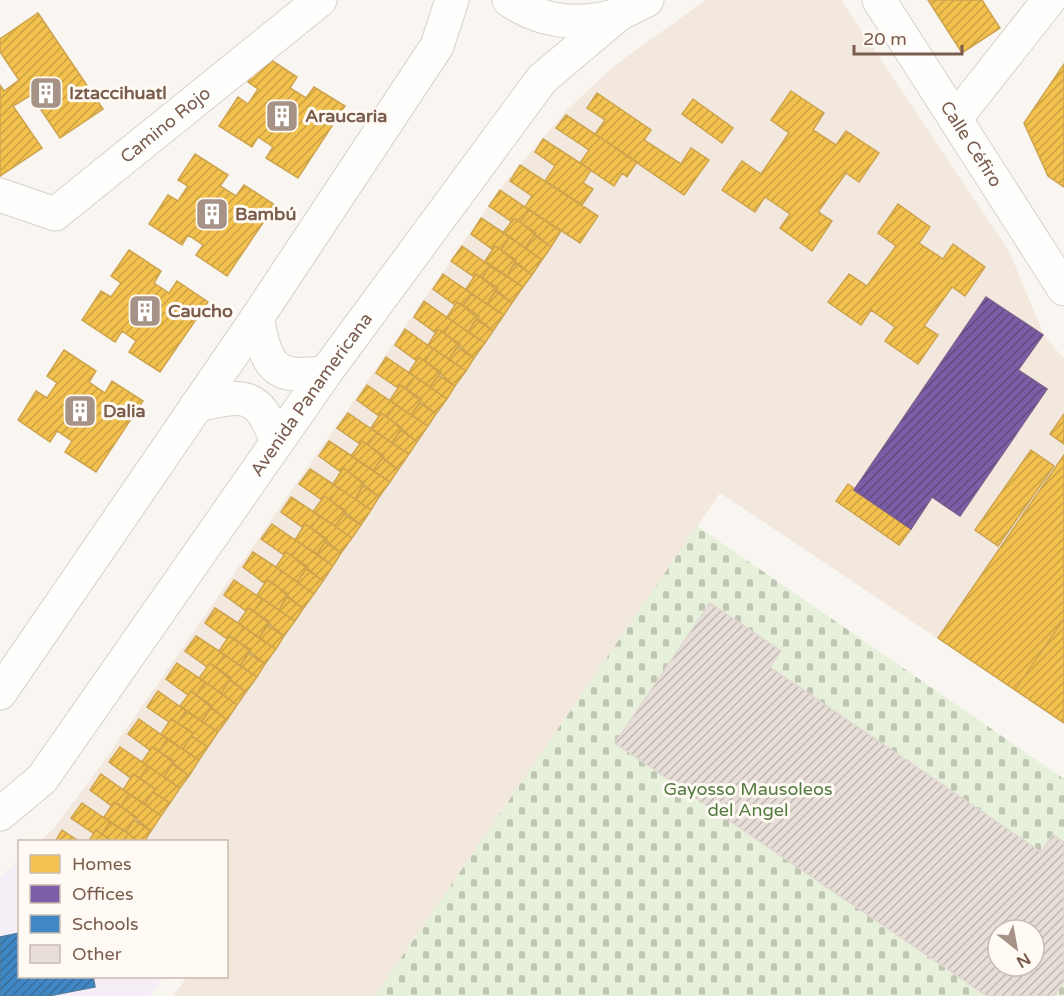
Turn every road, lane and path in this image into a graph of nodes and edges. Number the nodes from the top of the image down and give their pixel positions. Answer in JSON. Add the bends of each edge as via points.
{"nodes":[{"id":1,"x":320,"y":0,"type":"edge"},
{"id":2,"x":452,"y":0,"type":"edge"},
{"id":3,"x":508,"y":0,"type":"edge"},
{"id":4,"x":879,"y":0,"type":"edge"},
{"id":5,"x":1049,"y":0,"type":"edge"},
{"id":6,"x":633,"y":7,"type":"edge"},
{"id":7,"x":955,"y":119,"type":"junction"},
{"id":8,"x":0,"y":195,"type":"edge"},
{"id":9,"x":1064,"y":289,"type":"edge"},
{"id":10,"x":257,"y":318,"type":"junction"},
{"id":11,"x":326,"y":372,"type":"junction"},
{"id":12,"x":196,"y":406,"type":"junction"},
{"id":13,"x":276,"y":441,"type":"junction"},
{"id":14,"x":0,"y":693,"type":"edge"},
{"id":15,"x":0,"y":814,"type":"edge"}],
"edges":[{"from":1,"to":8,"type":"street","name":"Camino Rojo","via":[[55,214]]},
{"from":2,"to":10,"type":"street","via":[[436,46]]},
{"from":3,"to":6,"type":"street","via":[[538,16],[558,21],[599,20]]},
{"from":4,"to":7,"type":"street","name":"Calle Céfiro"},
{"from":5,"to":7,"type":"street"},
{"from":6,"to":11,"type":"street","name":"Avenida Panamericana","via":[[542,79]]},
{"from":7,"to":9,"type":"street","name":"Calle Céfiro"},
{"from":10,"to":11,"type":"street","via":[[270,362],[284,374]]},
{"from":10,"to":12,"type":"street"},
{"from":11,"to":13,"type":"street","name":"Avenida Panamericana"},
{"from":12,"to":13,"type":"street","via":[[228,397],[247,398],[269,419]]},
{"from":12,"to":14,"type":"street"},
{"from":13,"to":15,"type":"street","name":"Avenida Panamericana","via":[[42,779]]}]}
